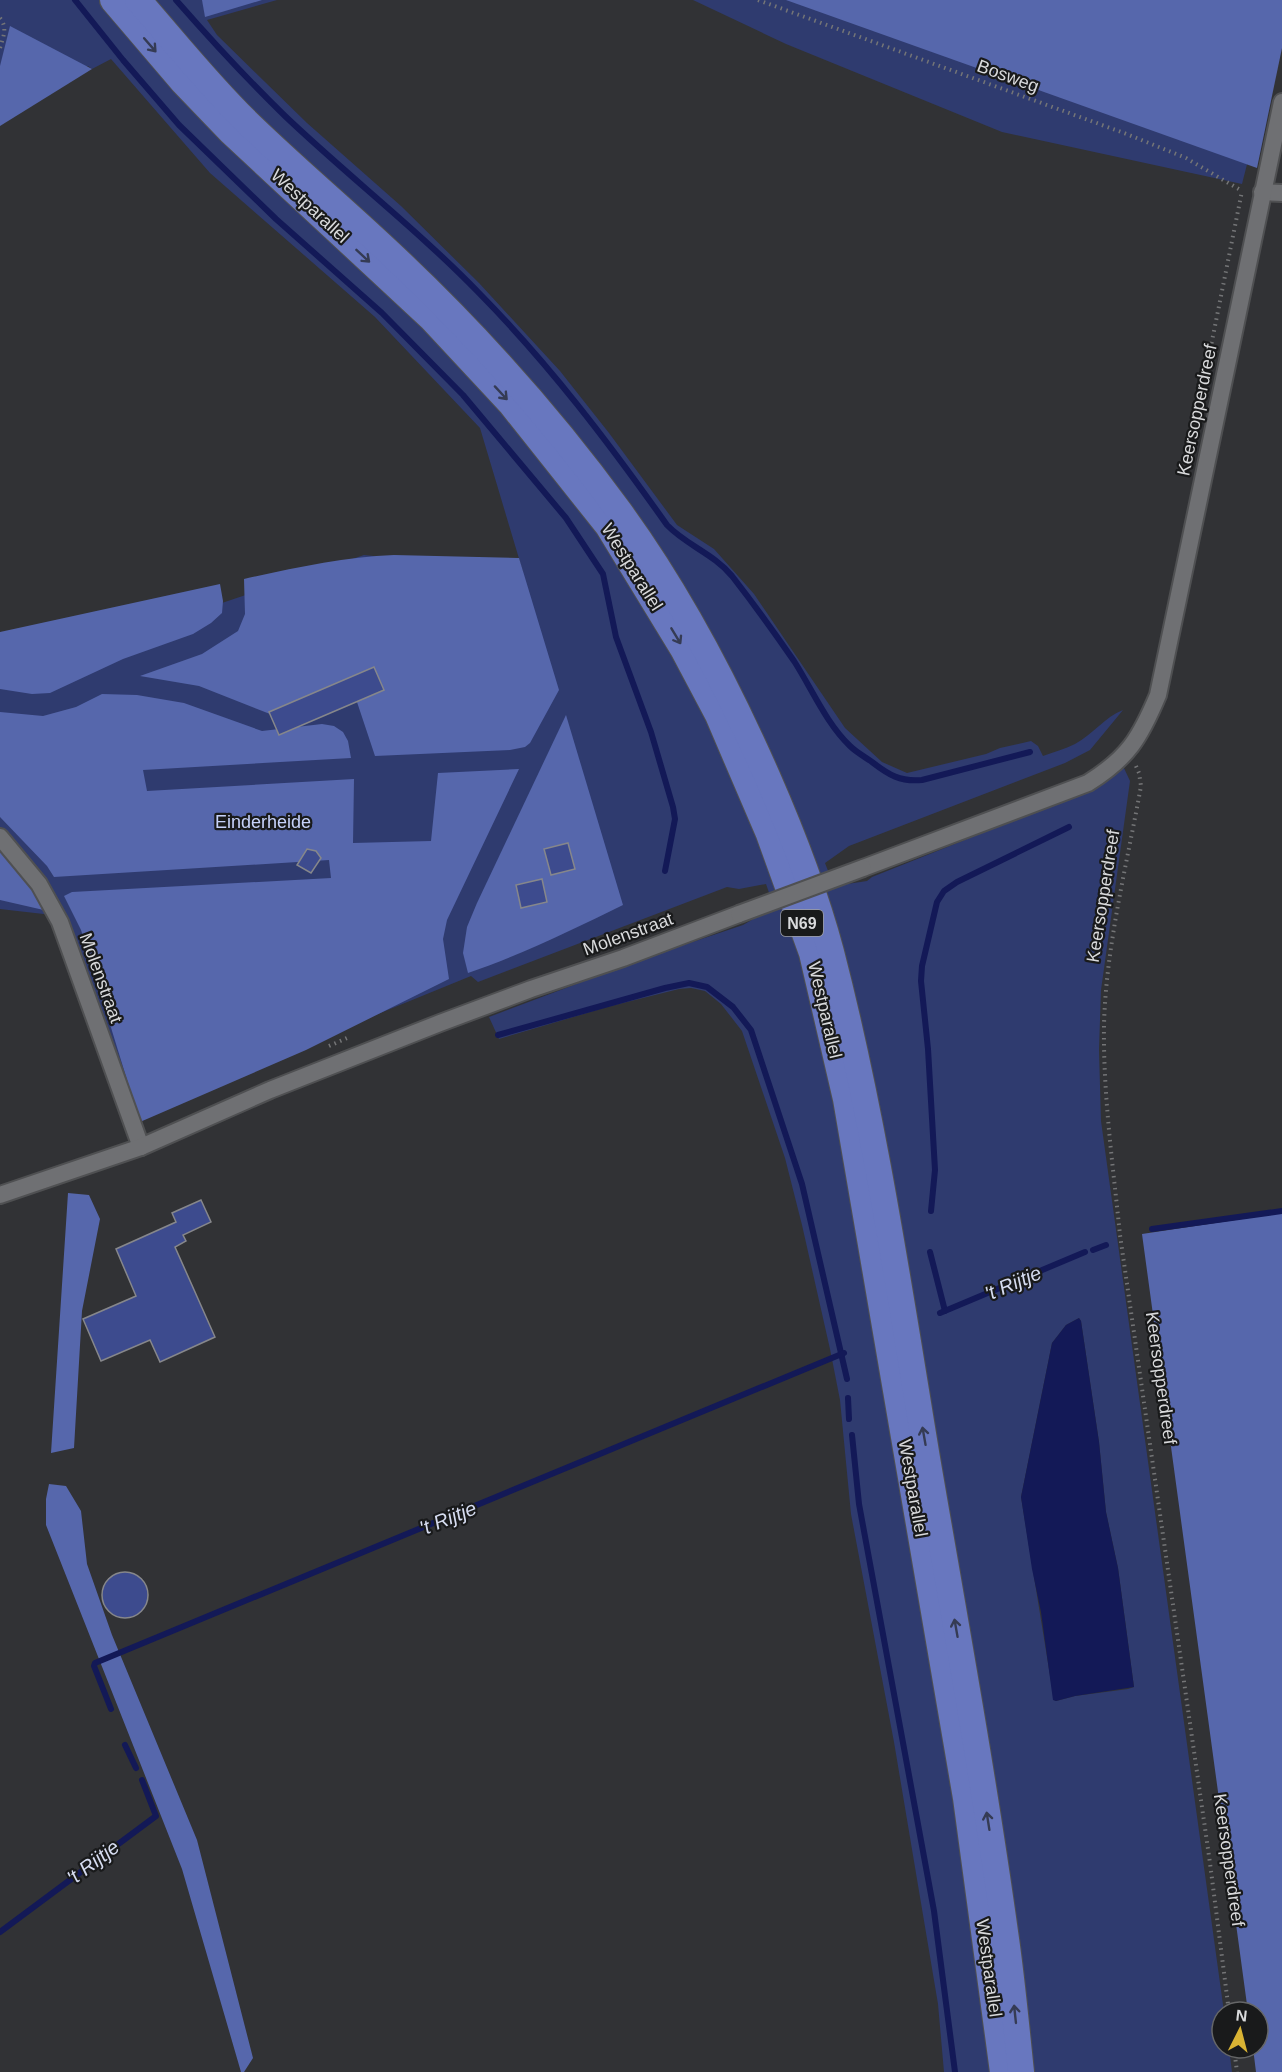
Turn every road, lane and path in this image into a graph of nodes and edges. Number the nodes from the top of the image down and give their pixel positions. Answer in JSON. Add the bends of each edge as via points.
{"nodes":[{"id":1,"x":113,"y":0,"type":"edge"},
{"id":2,"x":138,"y":0,"type":"edge"},
{"id":3,"x":758,"y":0,"type":"edge"},
{"id":4,"x":0,"y":18,"type":"edge"},
{"id":5,"x":0,"y":48,"type":"edge"},
{"id":6,"x":1282,"y":102,"type":"edge"},
{"id":7,"x":1242,"y":191,"type":"dead end"},
{"id":8,"x":1262,"y":192,"type":"junction"},
{"id":9,"x":1282,"y":194,"type":"edge"},
{"id":10,"x":1125,"y":755,"type":"junction"},
{"id":11,"x":0,"y":837,"type":"edge"},
{"id":12,"x":141,"y":1147,"type":"junction"},
{"id":13,"x":0,"y":1195,"type":"edge"},
{"id":14,"x":1227,"y":2000,"type":"edge"},
{"id":15,"x":1003,"y":2072,"type":"edge"},
{"id":16,"x":1021,"y":2072,"type":"edge"}],
"edges":[{"from":1,"to":15,"type":"main road","name":"Westparallel","number":"N69","one_way":true,"via":[[231,132],[430,318],[512,404],[608,526],[683,648],[718,715],[769,834],[812,953],[846,1099],[966,1798]]},
{"from":16,"to":2,"type":"main road","name":"Westparallel","number":"N69","one_way":true,"via":[[1006,1935],[984,1797],[864,1095],[830,948],[790,829],[738,710],[694,627],[658,568],[579,456],[446,308],[244,120]]},
{"from":3,"to":7,"type":"path","name":"Bosweg","via":[[1134,137],[1186,158]]},
{"from":4,"to":5,"type":"path","via":[[5,32]]},
{"from":6,"to":8,"type":"street","name":"Keersopperdreef"},
{"from":8,"to":9,"type":"street"},
{"from":8,"to":10,"type":"street","name":"Keersopperdreef","via":[[1158,695]]},
{"from":10,"to":12,"type":"street","name":"Molenstraat","bridge":true,"via":[[1088,783],[623,958],[531,988],[270,1090]]},
{"from":10,"to":14,"type":"path","name":"Keersopperdreef","via":[[1138,769],[1141,786],[1112,943],[1104,1025],[1112,1160]]},
{"from":11,"to":12,"type":"street","name":"Molenstraat","via":[[39,884],[60,922]]},
{"from":12,"to":13,"type":"street","name":"Molenstraat"}]}
